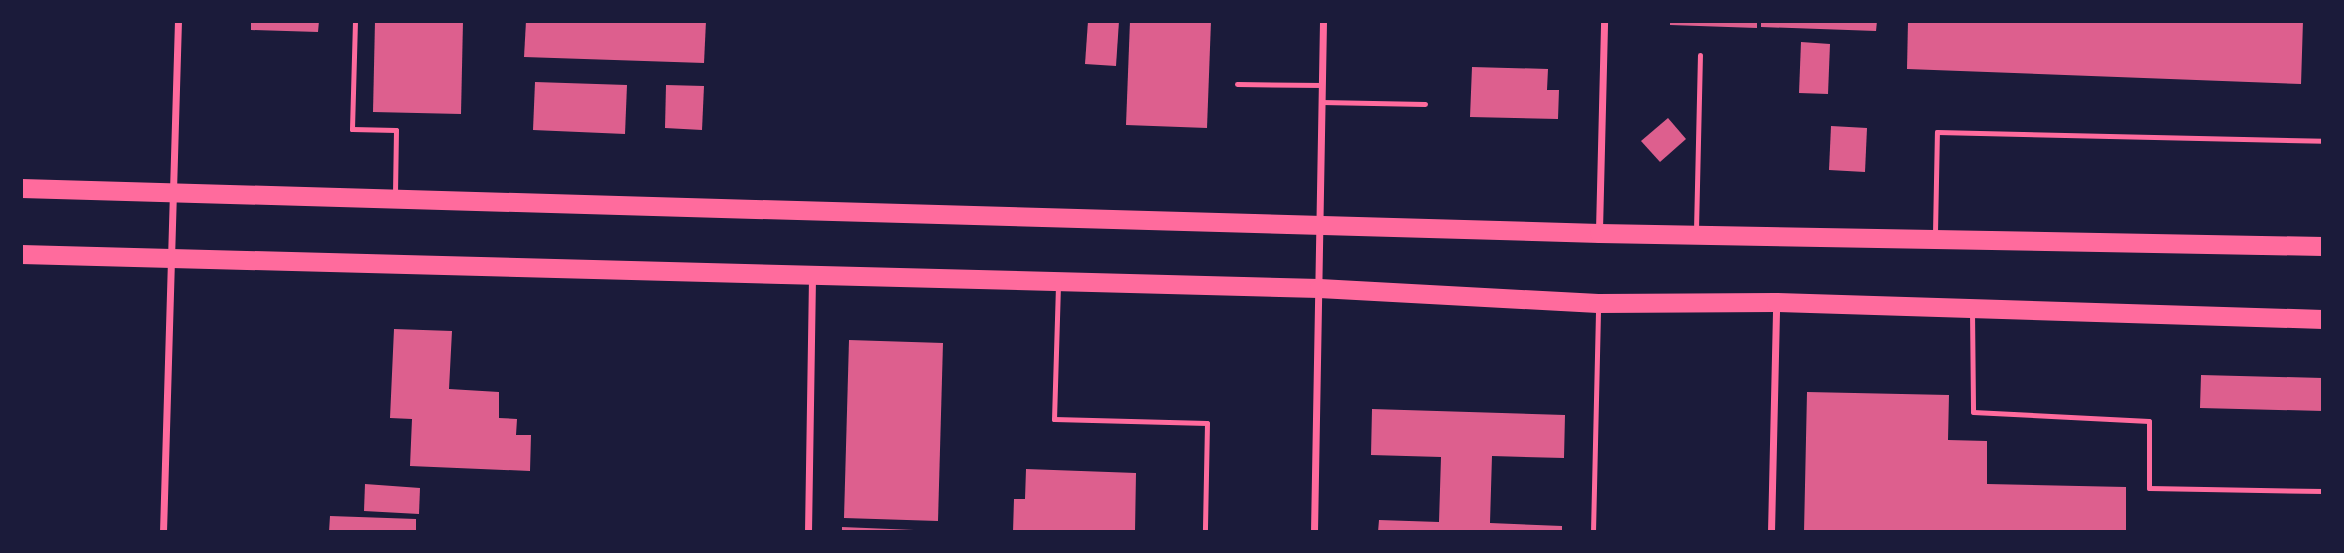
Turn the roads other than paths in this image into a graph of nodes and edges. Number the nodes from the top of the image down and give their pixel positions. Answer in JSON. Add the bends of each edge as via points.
{"nodes":[{"id":1,"x":178,"y":21,"type":"edge"},
{"id":2,"x":355,"y":21,"type":"edge"},
{"id":3,"x":1323,"y":21,"type":"edge"},
{"id":4,"x":1605,"y":21,"type":"edge"},
{"id":5,"x":1700,"y":55,"type":"dead end"},
{"id":6,"x":1237,"y":84,"type":"dead end"},
{"id":7,"x":1322,"y":85,"type":"junction"},
{"id":8,"x":1321,"y":102,"type":"junction"},
{"id":9,"x":1425,"y":104,"type":"dead end"},
{"id":10,"x":2323,"y":141,"type":"edge"},
{"id":11,"x":21,"y":188,"type":"edge"},
{"id":12,"x":173,"y":191,"type":"junction"},
{"id":13,"x":395,"y":198,"type":"junction"},
{"id":14,"x":1318,"y":226,"type":"junction"},
{"id":15,"x":1599,"y":233,"type":"junction"},
{"id":16,"x":1696,"y":234,"type":"junction"},
{"id":17,"x":1935,"y":238,"type":"junction"},
{"id":18,"x":2323,"y":246,"type":"edge"},
{"id":19,"x":21,"y":254,"type":"edge"},
{"id":20,"x":171,"y":258,"type":"junction"},
{"id":21,"x":812,"y":276,"type":"junction"},
{"id":22,"x":1058,"y":282,"type":"junction"},
{"id":23,"x":1319,"y":288,"type":"junction"},
{"id":24,"x":1776,"y":302,"type":"junction"},
{"id":25,"x":1598,"y":303,"type":"junction"},
{"id":26,"x":1972,"y":308,"type":"junction"},
{"id":27,"x":2323,"y":319,"type":"edge"},
{"id":28,"x":2323,"y":491,"type":"edge"},
{"id":29,"x":163,"y":532,"type":"edge"},
{"id":30,"x":808,"y":532,"type":"edge"},
{"id":31,"x":1205,"y":532,"type":"edge"},
{"id":32,"x":1314,"y":532,"type":"edge"},
{"id":33,"x":1592,"y":532,"type":"edge"},
{"id":34,"x":1771,"y":532,"type":"edge"}],
"edges":[{"from":1,"to":12,"type":"street"},
{"from":2,"to":13,"type":"lane","via":[[352,129],[396,130]]},
{"from":3,"to":7,"type":"street"},
{"from":4,"to":15,"type":"street"},
{"from":5,"to":16,"type":"lane"},
{"from":6,"to":7,"type":"lane"},
{"from":7,"to":8,"type":"street"},
{"from":8,"to":9,"type":"lane"},
{"from":8,"to":14,"type":"street"},
{"from":10,"to":17,"type":"lane","via":[[1937,132]]},
{"from":11,"to":12,"type":"highway"},
{"from":12,"to":13,"type":"highway"},
{"from":12,"to":20,"type":"street"},
{"from":13,"to":14,"type":"highway"},
{"from":14,"to":15,"type":"highway"},
{"from":14,"to":23,"type":"street"},
{"from":15,"to":16,"type":"highway"},
{"from":16,"to":17,"type":"highway"},
{"from":17,"to":18,"type":"highway"},
{"from":19,"to":20,"type":"highway"},
{"from":20,"to":21,"type":"highway"},
{"from":20,"to":29,"type":"street"},
{"from":21,"to":22,"type":"highway"},
{"from":21,"to":30,"type":"street"},
{"from":22,"to":23,"type":"highway"},
{"from":22,"to":31,"type":"lane","via":[[1054,419],[1207,424]]},
{"from":23,"to":25,"type":"highway"},
{"from":23,"to":32,"type":"street"},
{"from":24,"to":25,"type":"highway"},
{"from":24,"to":26,"type":"highway"},
{"from":24,"to":34,"type":"street"},
{"from":25,"to":33,"type":"lane"},
{"from":26,"to":27,"type":"highway"},
{"from":26,"to":28,"type":"lane","via":[[1973,412],[2149,421],[2148,488]]}]}
